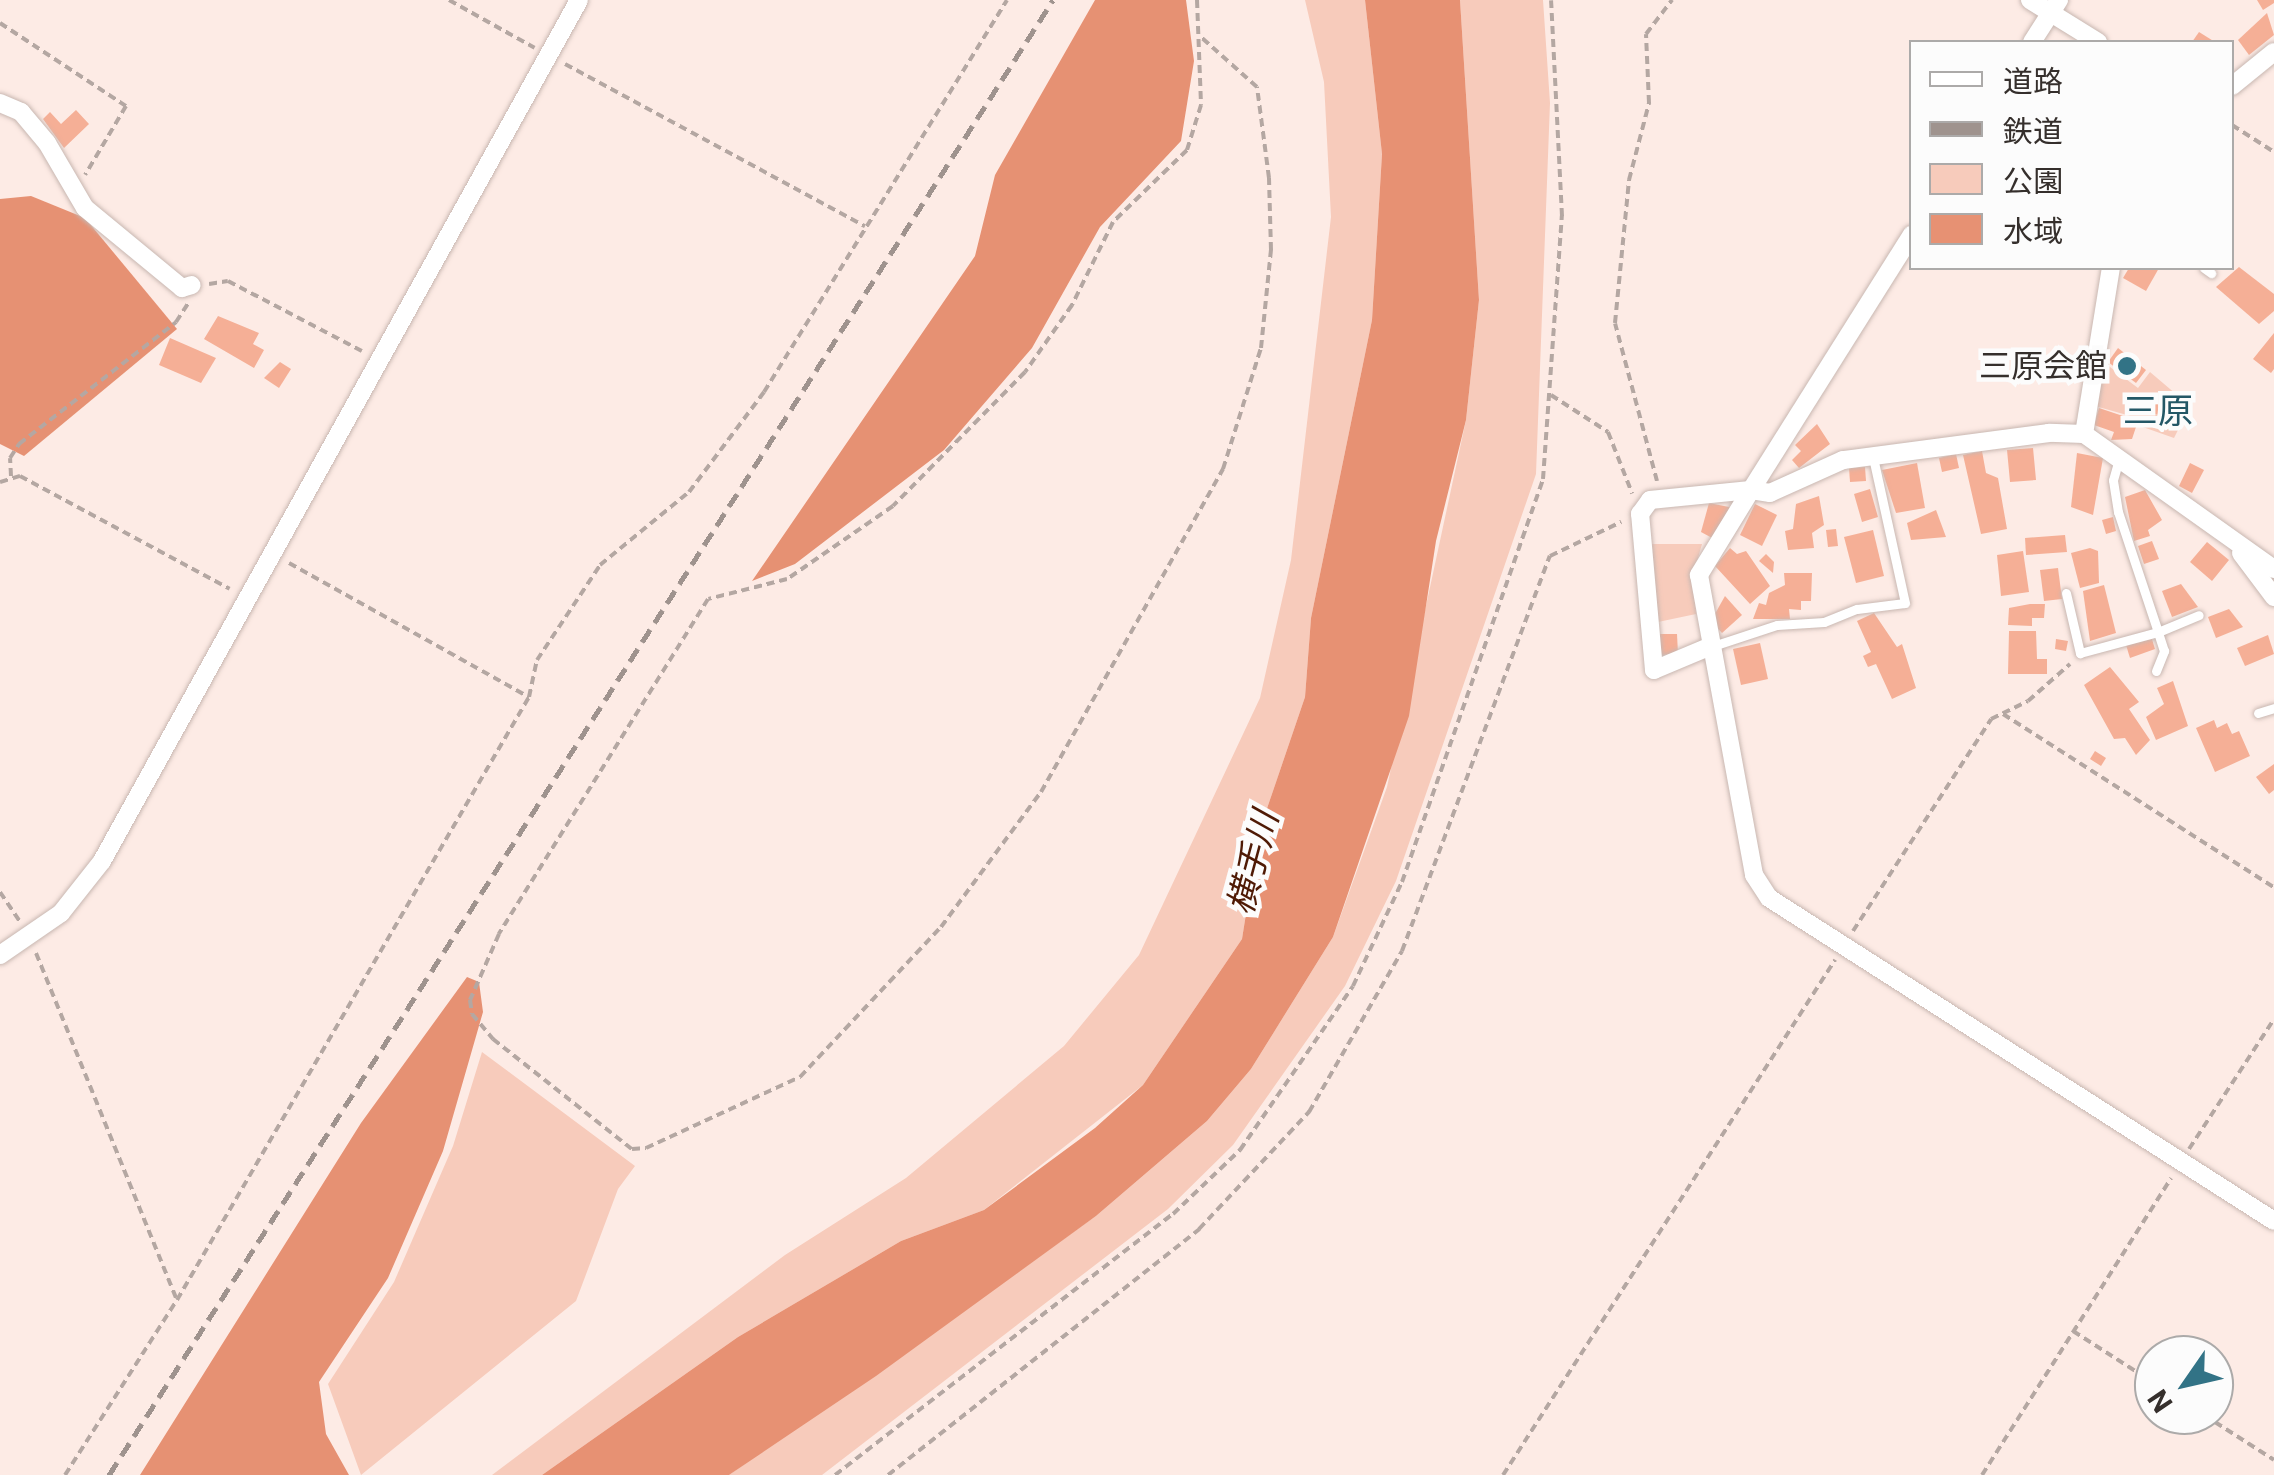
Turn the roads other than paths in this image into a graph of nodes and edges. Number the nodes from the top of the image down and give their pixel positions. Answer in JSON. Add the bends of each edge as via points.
{"nodes":[{"id":1,"x":579,"y":0,"type":"edge"},
{"id":2,"x":2030,"y":0,"type":"edge"},
{"id":3,"x":2055,"y":7,"type":"edge"},
{"id":4,"x":2033,"y":40,"type":"edge"},
{"id":5,"x":2096,"y":40,"type":"edge"},
{"id":6,"x":2274,"y":52,"type":"edge"},
{"id":7,"x":2234,"y":84,"type":"edge"},
{"id":8,"x":0,"y":103,"type":"edge"},
{"id":9,"x":1909,"y":239,"type":"edge"},
{"id":10,"x":2111,"y":270,"type":"edge"},
{"id":11,"x":192,"y":286,"type":"road end"},
{"id":12,"x":2084,"y":434,"type":"junction"},
{"id":13,"x":1873,"y":456,"type":"junction"},
{"id":14,"x":2118,"y":459,"type":"junction"},
{"id":15,"x":1751,"y":490,"type":"junction"},
{"id":16,"x":2229,"y":538,"type":"junction"},
{"id":17,"x":2274,"y":569,"type":"edge"},
{"id":18,"x":2066,"y":593,"type":"dead end"},
{"id":19,"x":2274,"y":597,"type":"edge"},
{"id":20,"x":2199,"y":615,"type":"dead end"},
{"id":21,"x":2158,"y":632,"type":"junction"},
{"id":22,"x":1711,"y":646,"type":"junction"},
{"id":23,"x":2156,"y":672,"type":"dead end"},
{"id":24,"x":2274,"y":708,"type":"edge"},
{"id":25,"x":2258,"y":713,"type":"dead end"},
{"id":26,"x":0,"y":956,"type":"edge"},
{"id":27,"x":2274,"y":1221,"type":"edge"}],
"edges":[{"from":1,"to":26,"type":"street","via":[[102,861],[61,913]]},
{"from":2,"to":3,"type":"street"},
{"from":3,"to":4,"type":"street"},
{"from":3,"to":5,"type":"street"},
{"from":6,"to":7,"type":"street"},
{"from":8,"to":11,"type":"street","via":[[21,112],[47,143],[74,193],[182,288]]},
{"from":9,"to":15,"type":"street"},
{"from":10,"to":12,"type":"street"},
{"from":12,"to":13,"type":"street"},
{"from":12,"to":14,"type":"street"},
{"from":13,"to":15,"type":"street","via":[[1843,460],[1770,493]]},
{"from":13,"to":22,"type":"lane","via":[[1905,604],[1777,625]]},
{"from":14,"to":16,"type":"street"},
{"from":14,"to":21,"type":"lane","via":[[2118,512]]},
{"from":15,"to":22,"type":"street","via":[[1699,575]]},
{"from":15,"to":22,"type":"street","via":[[1648,506],[1654,670]]},
{"from":16,"to":17,"type":"street"},
{"from":16,"to":19,"type":"street"},
{"from":18,"to":21,"type":"lane","via":[[2080,653]]},
{"from":20,"to":21,"type":"lane"},
{"from":21,"to":23,"type":"lane","via":[[2164,651]]},
{"from":22,"to":27,"type":"street","via":[[1754,875],[1770,898]]},
{"from":24,"to":25,"type":"lane"}]}
